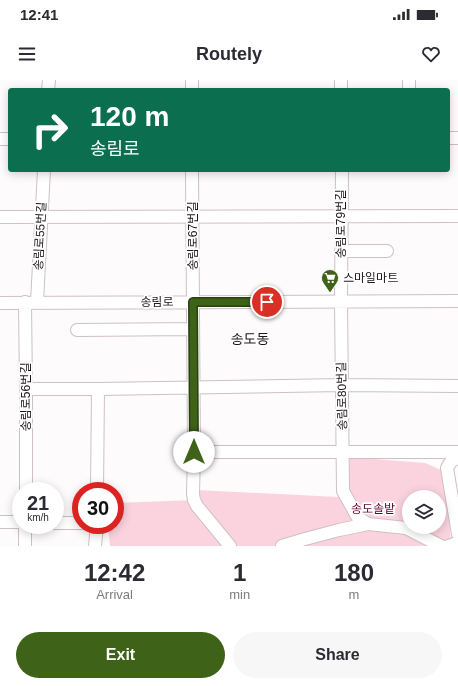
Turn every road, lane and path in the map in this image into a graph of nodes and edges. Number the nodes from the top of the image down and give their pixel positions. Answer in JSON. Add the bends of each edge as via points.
{"nodes":[{"id":1,"x":44,"y":172,"type":"edge"},
{"id":2,"x":192,"y":172,"type":"edge"},
{"id":3,"x":342,"y":172,"type":"edge"},
{"id":4,"x":458,"y":216,"type":"edge"},
{"id":5,"x":42,"y":217,"type":"junction"},
{"id":6,"x":192,"y":217,"type":"junction"},
{"id":7,"x":341,"y":217,"type":"junction"},
{"id":8,"x":0,"y":218,"type":"edge"},
{"id":9,"x":386,"y":251,"type":"dead end"},
{"id":10,"x":341,"y":252,"type":"junction"},
{"id":11,"x":341,"y":301,"type":"junction"},
{"id":12,"x":458,"y":301,"type":"edge"},
{"id":13,"x":30,"y":302,"type":"junction"},
{"id":14,"x":193,"y":302,"type":"junction"},
{"id":15,"x":0,"y":303,"type":"edge"},
{"id":16,"x":193,"y":329,"type":"junction"},
{"id":17,"x":77,"y":330,"type":"dead end"},
{"id":18,"x":342,"y":385,"type":"junction"},
{"id":19,"x":458,"y":386,"type":"edge"},
{"id":20,"x":193,"y":387,"type":"junction"},
{"id":21,"x":26,"y":389,"type":"junction"},
{"id":22,"x":98,"y":389,"type":"junction"},
{"id":23,"x":194,"y":452,"type":"junction"},
{"id":24,"x":343,"y":452,"type":"junction"},
{"id":25,"x":458,"y":452,"type":"edge"},
{"id":26,"x":458,"y":458,"type":"edge"},
{"id":27,"x":26,"y":482,"type":"edge"},
{"id":28,"x":97,"y":482,"type":"edge"},
{"id":29,"x":0,"y":522,"type":"edge"},
{"id":30,"x":12,"y":522,"type":"edge"},
{"id":31,"x":368,"y":524,"type":"junction"},
{"id":32,"x":25,"y":534,"type":"edge"},
{"id":33,"x":96,"y":534,"type":"edge"},
{"id":34,"x":458,"y":534,"type":"edge"},
{"id":35,"x":458,"y":540,"type":"edge"},
{"id":36,"x":26,"y":546,"type":"edge"},
{"id":37,"x":95,"y":546,"type":"edge"},
{"id":38,"x":230,"y":546,"type":"edge"},
{"id":39,"x":282,"y":546,"type":"edge"},
{"id":40,"x":441,"y":546,"type":"edge"},
{"id":41,"x":448,"y":546,"type":"edge"}],
"edges":[{"from":1,"to":5,"type":"street","name":"송림로55번길"},
{"from":2,"to":6,"type":"street","name":"송림로67번길"},
{"from":3,"to":7,"type":"street","name":"송림로79번길"},
{"from":4,"to":7,"type":"street"},
{"from":5,"to":6,"type":"street"},
{"from":5,"to":8,"type":"street"},
{"from":5,"to":13,"type":"street","name":"송림로55번길"},
{"from":6,"to":7,"type":"street"},
{"from":6,"to":14,"type":"street","name":"송림로67번길"},
{"from":7,"to":10,"type":"street","name":"송림로79번길"},
{"from":9,"to":10,"type":"street"},
{"from":10,"to":11,"type":"street","name":"송림로79번길"},
{"from":11,"to":12,"type":"street","name":"송림로"},
{"from":11,"to":14,"type":"street","name":"송림로"},
{"from":11,"to":18,"type":"street","name":"송림로80번길"},
{"from":13,"to":14,"type":"street","name":"송림로"},
{"from":13,"to":15,"type":"street","name":"송림로"},
{"from":13,"to":21,"type":"street","name":"송림로56번길"},
{"from":14,"to":16,"type":"street","name":"송림로67번길"},
{"from":16,"to":17,"type":"street"},
{"from":16,"to":20,"type":"street","name":"송림로67번길"},
{"from":18,"to":19,"type":"street"},
{"from":18,"to":20,"type":"street"},
{"from":18,"to":24,"type":"street","name":"송림로80번길"},
{"from":20,"to":22,"type":"street"},
{"from":20,"to":23,"type":"street","name":"송림로67번길"},
{"from":21,"to":22,"type":"street"},
{"from":21,"to":27,"type":"street","name":"송림로56번길"},
{"from":22,"to":28,"type":"street"},
{"from":23,"to":24,"type":"street"},
{"from":23,"to":38,"type":"street","name":"송림로67번길","via":[[194,500]]},
{"from":24,"to":25,"type":"street"},
{"from":24,"to":31,"type":"street","name":"송림로80번길","via":[[343,491],[358,518]]},
{"from":26,"to":34,"type":"street","via":[[452,460],[447,468]]},
{"from":29,"to":30,"type":"street"},
{"from":31,"to":39,"type":"street","via":[[305,538]]},
{"from":31,"to":40,"type":"street","via":[[406,528]]},
{"from":32,"to":36,"type":"street"},
{"from":33,"to":37,"type":"street"},
{"from":35,"to":41,"type":"street"}]}
